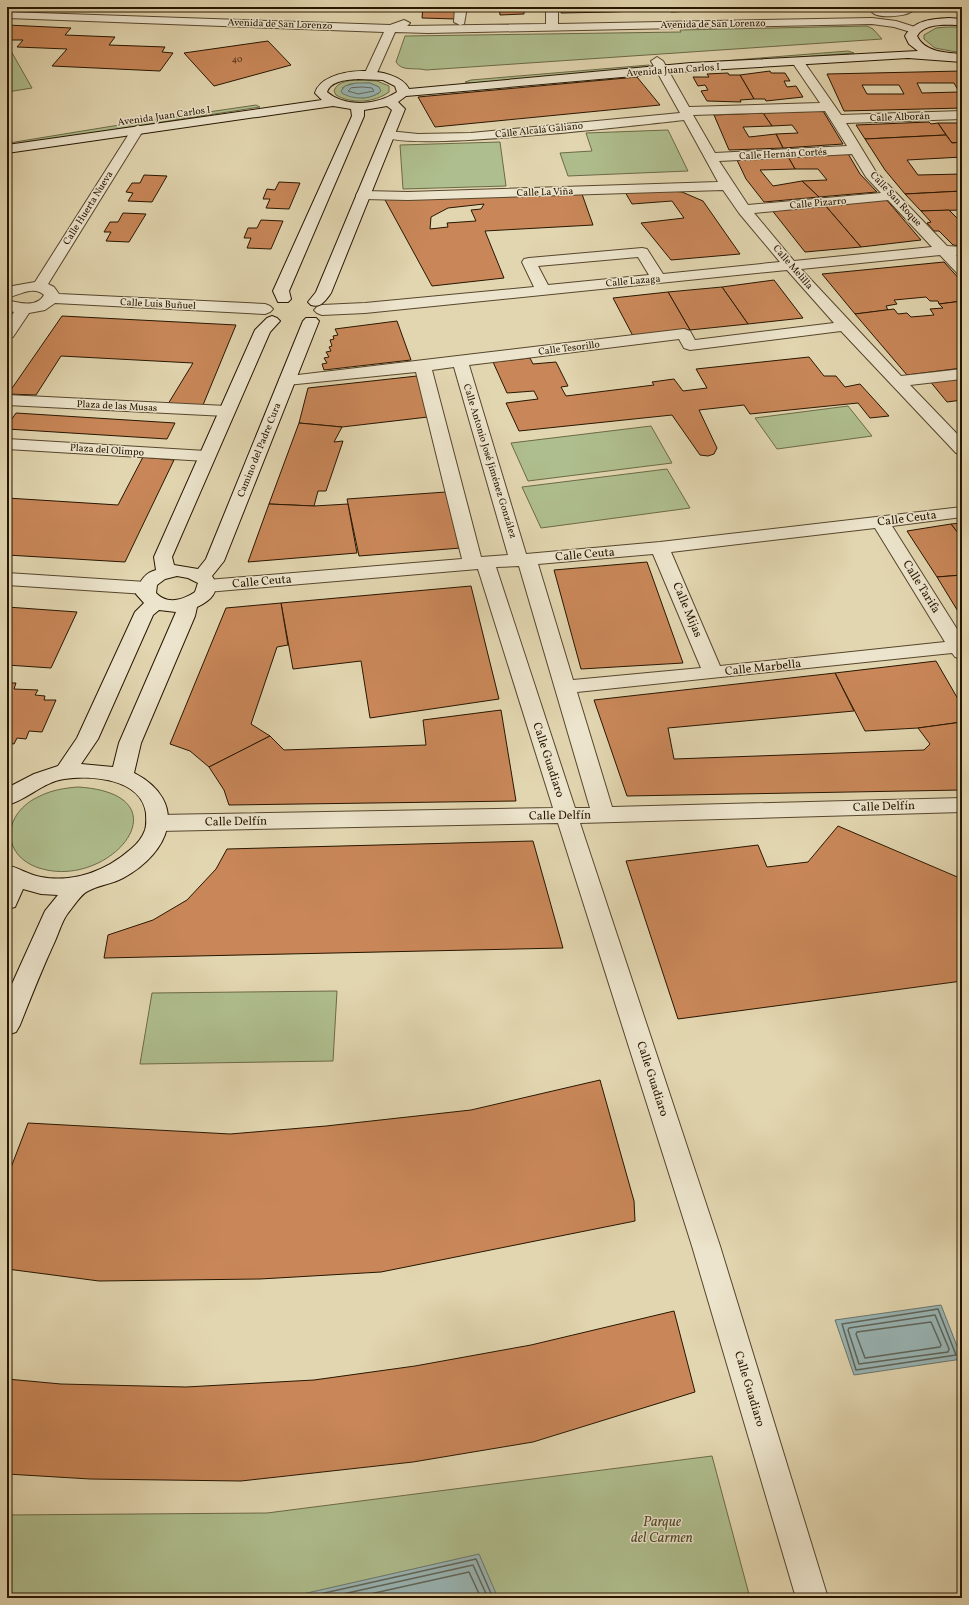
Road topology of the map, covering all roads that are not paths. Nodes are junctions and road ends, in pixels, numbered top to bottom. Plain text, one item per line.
1 (66, 7) edge
2 (461, 7) edge
3 (552, 7) edge
4 (906, 9) edge
5 (252, 12) dead end
6 (321, 13) dead end
7 (7, 14) edge
8 (54, 16) junction
9 (824, 18) junction
10 (958, 20) edge
11 (242, 22) junction
12 (460, 22) junction
13 (552, 24) junction
14 (312, 25) junction
15 (391, 29) junction
16 (913, 35) junction
17 (944, 56) junction
18 (962, 58) edge
19 (798, 62) junction
20 (660, 66) junction
21 (370, 75) junction
22 (401, 88) junction
23 (321, 93) junction
24 (332, 102) junction
25 (389, 102) junction
26 (357, 106) junction
27 (828, 107) junction
28 (688, 114) junction
29 (962, 115) edge
30 (837, 119) junction
31 (138, 129) junction
32 (389, 135) junction
33 (7, 139) edge
34 (7, 149) edge
35 (856, 150) junction
36 (711, 157) junction
37 (727, 186) junction
38 (363, 196) junction
39 (891, 196) junction
40 (744, 210) junction
41 (944, 250) junction
42 (962, 250) edge
43 (790, 265) junction
44 (962, 270) edge
45 (659, 279) junction
46 (39, 287) junction
47 (543, 289) junction
48 (7, 293) edge
49 (51, 298) junction
50 (293, 299) junction
51 (7, 304) edge
52 (24, 308) junction
53 (296, 316) junction
54 (845, 326) junction
55 (7, 334) edge
56 (460, 361) junction
57 (423, 366) junction
58 (962, 374) edge
59 (287, 380) junction
60 (898, 381) junction
61 (7, 400) edge
62 (226, 411) junction
63 (7, 444) edge
64 (962, 448) edge
65 (206, 456) junction
66 (962, 512) edge
67 (881, 522) junction
68 (660, 548) junction
69 (523, 560) junction
70 (479, 564) junction
71 (166, 572) junction
72 (7, 579) edge
73 (205, 581) junction
74 (151, 595) junction
75 (188, 603) junction
76 (961, 648) edge
77 (714, 673) junction
78 (564, 686) junction
79 (65, 772) junction
80 (122, 776) junction
81 (7, 798) edge
82 (962, 805) edge
83 (603, 815) junction
84 (566, 816) junction
85 (158, 823) junction
86 (12, 876) edge
87 (79, 885) junction
88 (7, 900) edge
89 (7, 1025) edge
90 (812, 1598) edge

1 - 8 street
2 - 12 street
3 - 13 street
4 - 9 street, Avenida de San Lorenzo
5 - 11 street
6 - 14 street
7 - 8 street, Avenida de San Lorenzo
8 - 11 street, Avenida de San Lorenzo
9 - 13 street, Avenida de San Lorenzo
9 - 16 street, Avenida de San Lorenzo
10 - 16 street, Avenida Juan Carlos I
11 - 14 street, Avenida de San Lorenzo
12 - 13 street, Avenida de San Lorenzo
12 - 15 street, Avenida de San Lorenzo
13 - 15 street, Avenida de San Lorenzo
14 - 15 street, Avenida de San Lorenzo
15 - 21 street
16 - 17 street, Avenida de San Lorenzo
16 - 20 street, Avenida Juan Carlos I
17 - 18 street
17 - 19 street, Avenida Juan Carlos I
19 - 20 street, Avenida Juan Carlos I
19 - 27 street, Calle San Roque
20 - 22 street, Avenida Juan Carlos I
20 - 28 street, Calle Melilla
21 - 22 street
21 - 23 street
22 - 25 street
23 - 24 street
23 - 33 street, Avenida Juan Carlos I
24 - 26 street
24 - 31 street, Avenida Juan Carlos I
25 - 26 street
25 - 32 street, Camino del Padre Cura
26 - 50 street
27 - 28 street, Calle Alcalá Galiano
27 - 30 street, Calle San Roque
28 - 32 street, Calle Alcalá Galiano
28 - 36 street, Calle Melilla
29 - 30 street, Calle Alborán
30 - 35 street, Calle San Roque
31 - 34 street, Avenida Juan Carlos I
31 - 46 street, Calle Huerta Nueva
32 - 38 street, Camino del Padre Cura
35 - 36 street, Calle Hernán Cortés
35 - 39 street, Calle San Roque
36 - 37 street, Calle Melilla
37 - 38 street, Calle La Viña
37 - 40 street, Calle Melilla
38 - 53 street, Camino del Padre Cura
39 - 40 street, Calle Pizarro
39 - 41 street, Calle San Roque
40 - 43 street, Calle Melilla
41 - 42 street, Calle Lazaga
41 - 43 street, Calle Lazaga
41 - 44 street, Calle San Roque
43 - 45 street, Calle Lazaga
43 - 54 street, Calle Melilla
45 - 47 street, Calle Lazaga
45 - 47 street
46 - 48 street
46 - 49 street
47 - 53 street, Calle Lazaga
49 - 52 street
49 - 53 street, Calle Luis Buñuel
50 - 53 street
50 - 53 street
51 - 52 street
52 - 55 street
53 - 59 street, Camino del Padre Cura
53 - 62 street, Camino del Padre Cura
54 - 56 street, Calle Tesorillo
54 - 60 street, Calle Melilla
56 - 57 street, Calle Tesorillo
56 - 69 street, Calle Antonio José Jiménez González
57 - 59 street, Calle Tesorillo
57 - 70 street
58 - 60 street
59 - 73 street, Camino del Padre Cura
60 - 64 street, Calle Melilla
61 - 62 street, Plaza de las Musas
62 - 65 street, Camino del Padre Cura
63 - 65 street, Plaza del Olimpo
65 - 71 street, Camino del Padre Cura
66 - 67 street, Calle Ceuta
67 - 68 street, Calle Ceuta
67 - 76 street, Calle Tarifa
68 - 69 street, Calle Ceuta
68 - 77 street, Calle Mijas
69 - 70 street, Calle Ceuta
69 - 78 street
70 - 73 street, Calle Ceuta
70 - 84 street, Calle Guadiaro
71 - 73 street
71 - 74 street
72 - 74 street
73 - 75 street
74 - 75 street
74 - 79 street
75 - 80 street
76 - 77 street, Calle Marbella
77 - 78 street, Calle Marbella
78 - 83 street
79 - 80 street
79 - 81 street
80 - 85 street
82 - 83 street, Calle Delfín
83 - 84 street, Calle Delfín
84 - 85 street, Calle Delfín
84 - 90 street, Calle Guadiaro
85 - 87 street
86 - 87 street
86 - 88 street
87 - 89 street

